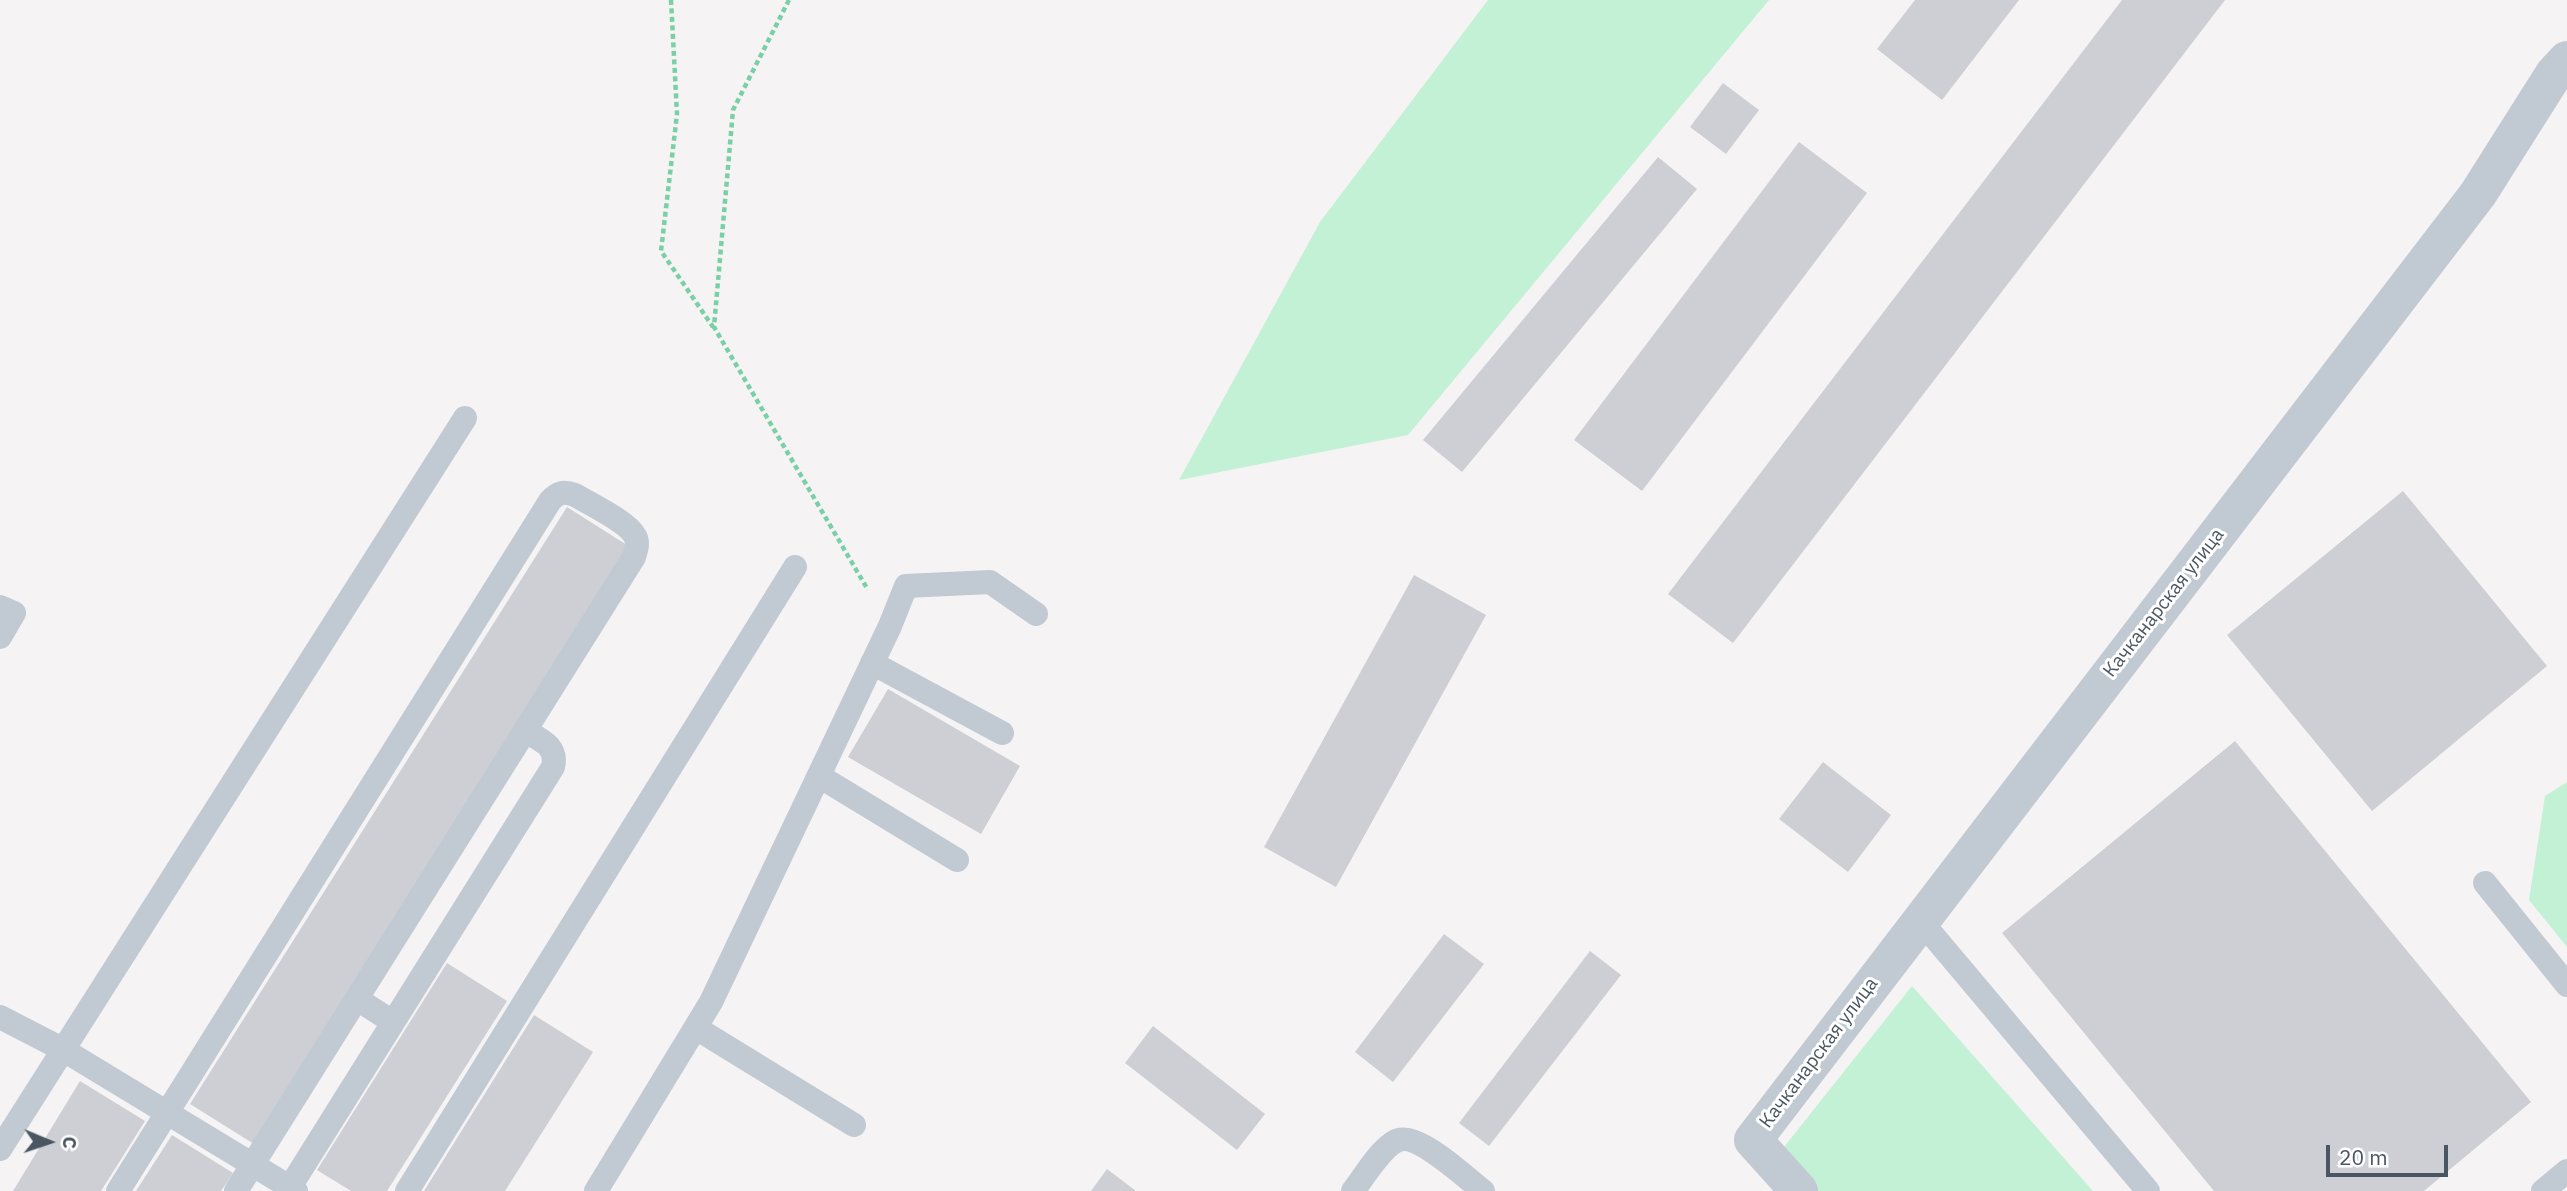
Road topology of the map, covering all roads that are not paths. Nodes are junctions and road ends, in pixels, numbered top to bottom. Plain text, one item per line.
1 (2567, 60) edge
2 (465, 418) dead end
3 (795, 567) dead end
4 (0, 607) edge
5 (1036, 614) dead end
6 (0, 637) edge
7 (872, 663) junction
8 (525, 731) junction
9 (1002, 733) dead end
10 (819, 776) junction
11 (957, 860) dead end
12 (2485, 883) dead end
13 (1920, 920) junction
14 (2567, 985) edge
15 (357, 999) junction
16 (0, 1017) edge
17 (393, 1022) junction
18 (695, 1028) junction
19 (62, 1049) junction
20 (167, 1113) junction
21 (854, 1125) dead end
22 (0, 1149) edge
23 (253, 1165) junction
24 (2567, 1171) edge
25 (293, 1189) edge
26 (118, 1191) edge
27 (236, 1191) edge
28 (407, 1191) edge
29 (596, 1191) edge
30 (1353, 1191) edge
31 (1483, 1191) edge
32 (1799, 1191) edge
33 (2148, 1191) edge
34 (2543, 1191) edge

1 - 13 street, Качканарская улица
2 - 19 lane
3 - 28 lane
4 - 6 lane
5 - 7 lane
7 - 9 lane
7 - 10 lane
8 - 15 lane
8 - 17 lane
8 - 20 lane
10 - 11 lane
10 - 18 lane
12 - 14 lane
13 - 32 street, Качканарская улица
13 - 33 lane
15 - 17 lane
15 - 23 lane
16 - 19 lane
17 - 25 lane
18 - 21 lane
18 - 29 lane
19 - 20 lane
19 - 22 lane
20 - 23 lane
20 - 26 lane
23 - 25 lane
23 - 27 lane
24 - 34 lane
30 - 31 lane

